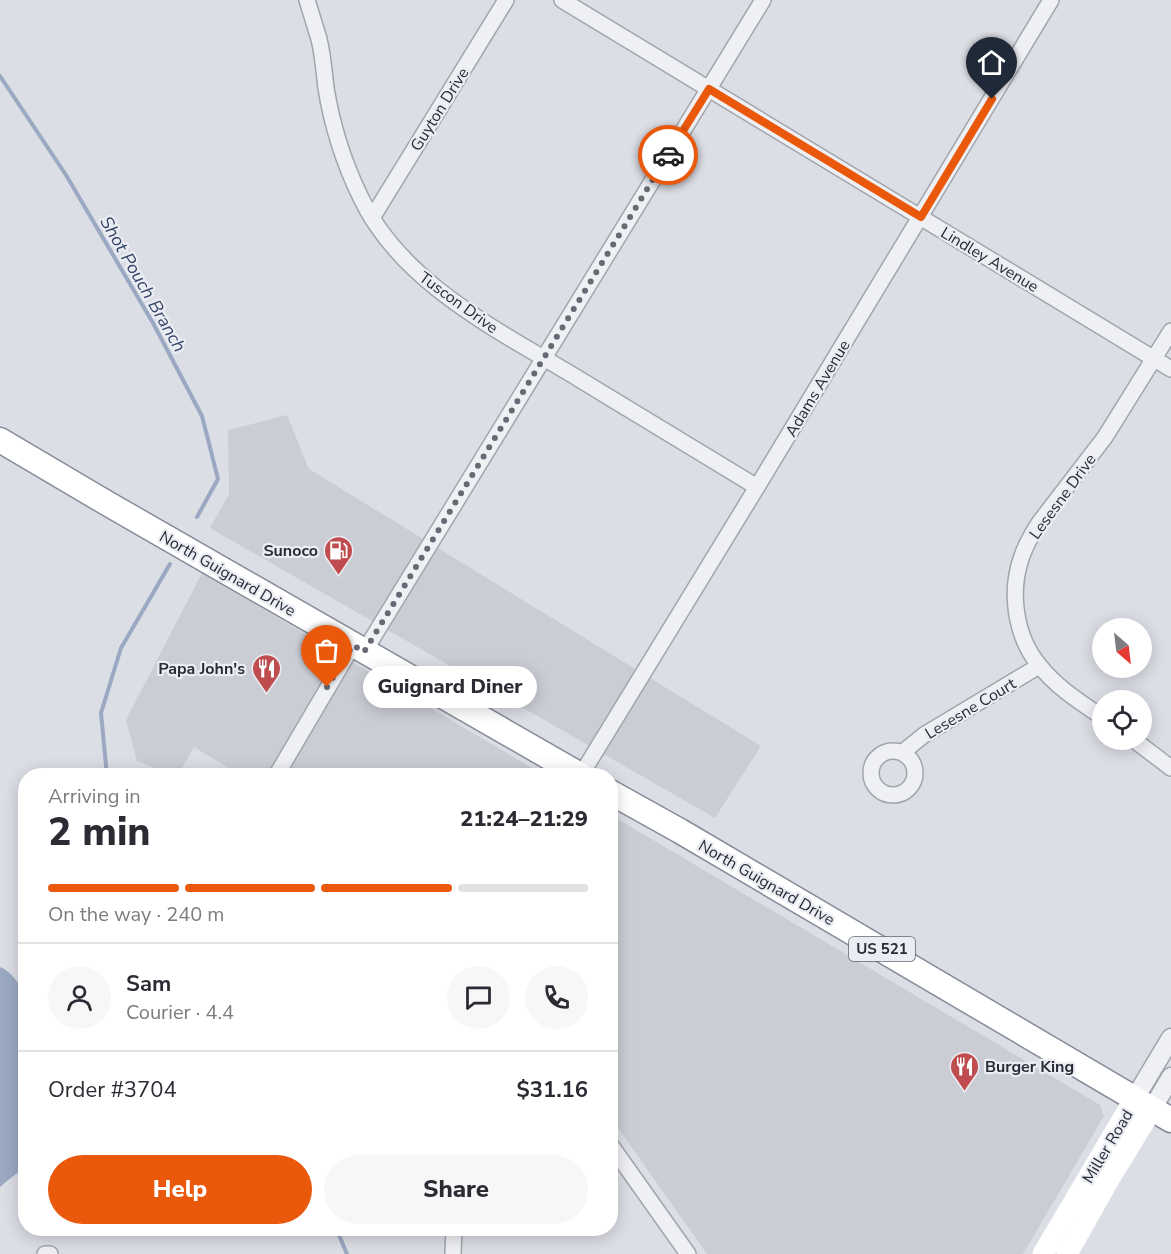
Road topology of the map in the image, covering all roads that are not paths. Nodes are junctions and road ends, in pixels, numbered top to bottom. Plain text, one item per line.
1 (306, 0) edge
2 (506, 0) edge
3 (562, 0) edge
4 (763, 0) edge
5 (1051, 0) edge
6 (709, 89) junction
7 (921, 217) junction
8 (372, 218) junction
9 (1171, 331) edge
10 (544, 358) junction
11 (1154, 359) junction
12 (1171, 369) edge
13 (0, 440) edge
14 (757, 487) junction
15 (358, 648) junction
16 (1039, 666) junction
17 (1092, 710) edge
18 (1147, 750) edge
19 (903, 752) dead end
20 (281, 768) edge
21 (570, 768) edge
22 (586, 768) edge
23 (1171, 768) edge
24 (618, 796) edge
25 (1171, 1038) edge
26 (1171, 1077) edge
27 (1153, 1109) edge
28 (618, 1155) edge
29 (454, 1236) edge
30 (45, 1254) edge
31 (51, 1254) edge
32 (453, 1254) edge
33 (688, 1254) edge
34 (1043, 1254) edge
35 (1067, 1254) edge

1 - 8 street, Tuscon Drive
2 - 8 street, Guyton Drive
3 - 6 street, Lindley Avenue
4 - 6 street
5 - 7 street, Adams Avenue
6 - 7 street, Lindley Avenue
6 - 10 street
7 - 11 street, Lindley Avenue
7 - 14 street, Adams Avenue
8 - 10 street, Tuscon Drive
9 - 11 street, Lesesne Drive
10 - 14 street, Tuscon Drive
10 - 15 street
11 - 12 street, Lindley Avenue
11 - 16 street, Lesesne Drive
13 - 15 highway, North Guignard Drive
14 - 22 street, Adams Avenue
15 - 20 street
15 - 21 highway, North Guignard Drive
16 - 17 street, Lesesne Drive
16 - 19 street, Lesesne Court
18 - 23 street
24 - 27 highway, North Guignard Drive / US 521
25 - 27 street, Miller Road
26 - 27 street, Miller Road
27 - 34 main road, Miller Road
27 - 35 main road, Miller Road
28 - 33 street
29 - 32 street
30 - 31 street

